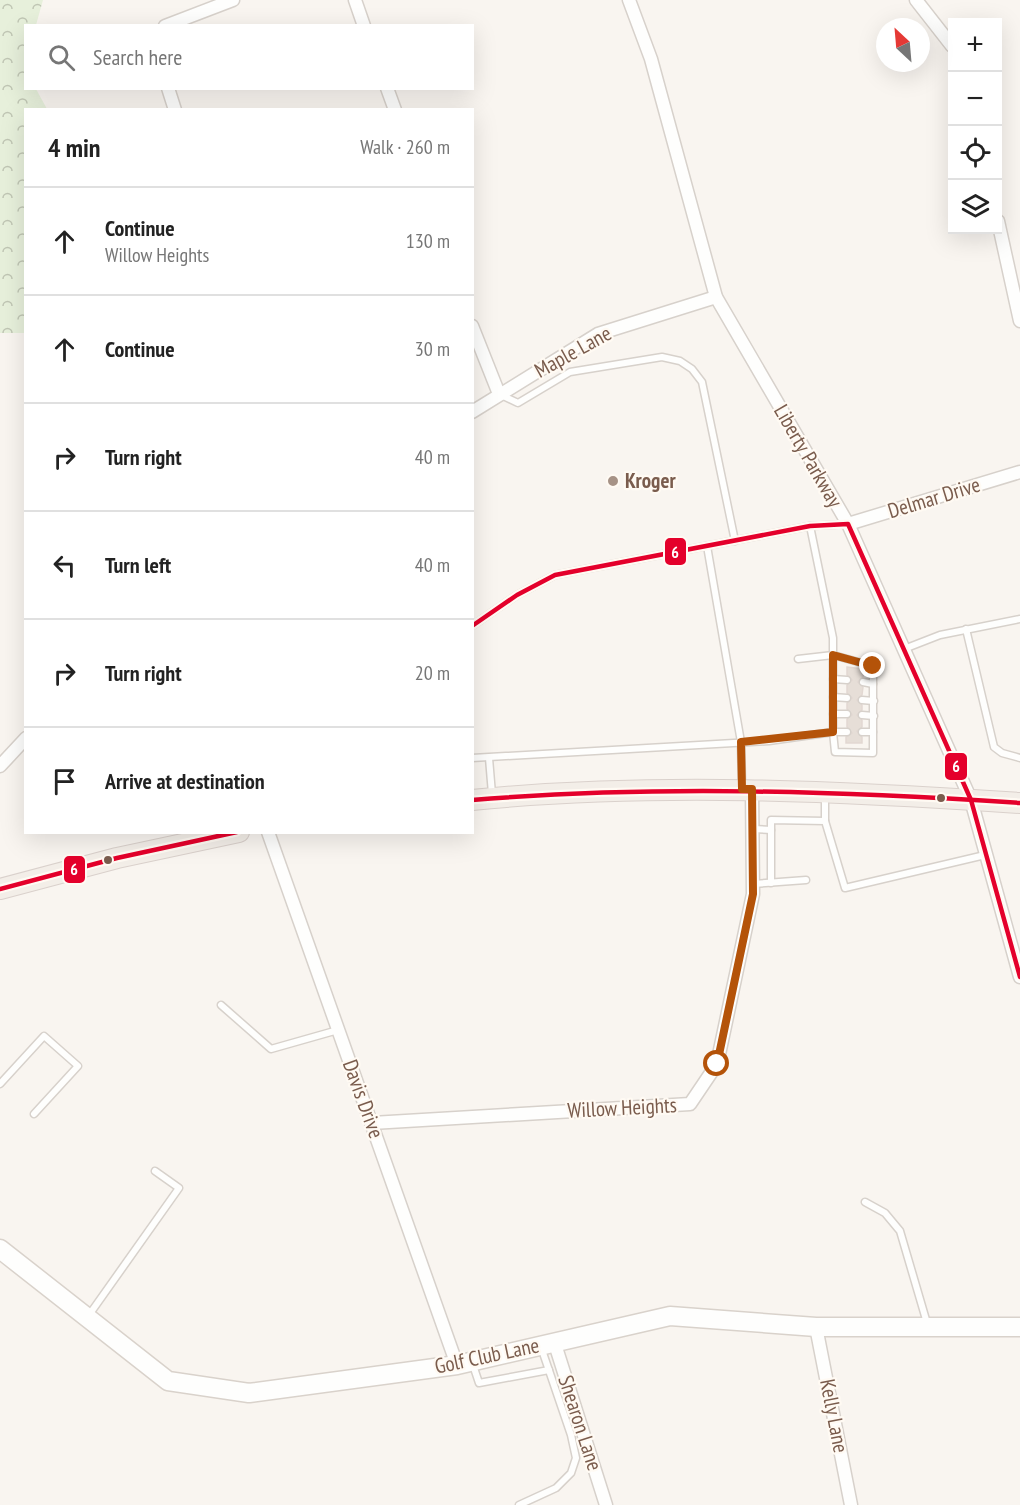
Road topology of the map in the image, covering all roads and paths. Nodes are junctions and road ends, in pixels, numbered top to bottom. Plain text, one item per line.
1 (232, 0) edge
2 (355, 0) edge
3 (628, 0) edge
4 (916, 0) edge
5 (170, 24) edge
6 (363, 24) edge
7 (948, 41) edge
8 (169, 90) edge
9 (388, 90) edge
10 (174, 108) edge
11 (394, 108) edge
12 (1001, 234) edge
13 (716, 297) junction
14 (1020, 321) edge
15 (474, 331) edge
16 (499, 394) junction
17 (474, 411) edge
18 (1020, 472) edge
19 (848, 524) junction
20 (810, 526) junction
21 (735, 542) junction
22 (707, 546) junction
23 (1020, 619) edge
24 (474, 625) edge
25 (966, 629) junction
26 (904, 649) junction
27 (833, 655) junction
28 (798, 659) dead end
29 (833, 679) junction
30 (847, 680) dead end
31 (862, 682) dead end
32 (873, 684) junction
33 (833, 697) junction
34 (847, 698) dead end
35 (862, 700) dead end
36 (874, 701) junction
37 (833, 714) junction
38 (847, 714) dead end
39 (862, 715) dead end
40 (874, 716) junction
41 (833, 732) junction
42 (847, 732) dead end
43 (862, 732) dead end
44 (873, 732) junction
45 (24, 739) edge
46 (741, 742) junction
47 (5, 750) edge
48 (489, 758) junction
49 (1020, 758) edge
50 (474, 759) edge
51 (0, 766) edge
52 (747, 789) junction
53 (825, 792) junction
54 (493, 798) junction
55 (474, 800) edge
56 (971, 800) junction
57 (1020, 803) edge
58 (825, 821) junction
59 (753, 829) junction
60 (771, 830) junction
61 (230, 834) edge
62 (269, 834) edge
63 (985, 855) junction
64 (806, 880) dead end
65 (771, 883) junction
66 (753, 884) junction
67 (0, 889) edge
68 (1020, 977) edge
69 (221, 1005) dead end
70 (338, 1030) junction
71 (0, 1084) edge
72 (34, 1114) dead end
73 (372, 1122) junction
74 (155, 1171) dead end
75 (865, 1202) dead end
76 (0, 1249) edge
77 (87, 1318) junction
78 (816, 1327) junction
79 (928, 1327) junction
80 (1020, 1327) edge
81 (547, 1343) junction
82 (465, 1363) junction
83 (549, 1370) junction
84 (519, 1505) edge
85 (606, 1505) edge
86 (851, 1505) edge

1 - 5 street
2 - 6 street
3 - 13 street, Liberty Parkway
4 - 7 street
8 - 10 street
9 - 11 street
12 - 14 street
13 - 16 street, Maple Lane
13 - 19 street, Liberty Parkway
15 - 16 street
16 - 17 street, Maple Lane
16 - 21 lane
18 - 19 street, Delmar Drive
19 - 20 lane
19 - 26 street, Liberty Parkway
20 - 21 lane
20 - 27 lane
21 - 22 lane
22 - 24 lane
22 - 46 lane
23 - 25 lane
25 - 26 lane
25 - 49 lane
26 - 56 street, Liberty Parkway
27 - 28 lane
27 - 29 lane
27 - 32 lane
29 - 30 lane
29 - 33 lane
31 - 32 lane
32 - 36 lane
33 - 34 lane
33 - 37 lane
35 - 36 lane
36 - 40 lane
37 - 38 lane
37 - 41 lane
39 - 40 lane
40 - 44 lane
41 - 42 lane
41 - 44 lane
41 - 46 lane
43 - 44 lane
45 - 47 street
46 - 48 lane
46 - 52 lane
47 - 51 street
48 - 50 lane
48 - 54 lane
52 - 53 main road
52 - 54 main road
52 - 59 street, Willow Heights
53 - 56 main road
53 - 58 lane
54 - 55 main road
56 - 57 main road
56 - 63 street, Liberty Parkway
58 - 60 lane
58 - 63 lane
59 - 60 lane
59 - 66 street, Willow Heights
60 - 65 lane
61 - 67 main road
62 - 70 street, Davis Drive
63 - 68 street, Liberty Parkway
64 - 65 lane
65 - 66 lane
66 - 73 street, Willow Heights
69 - 70 lane
70 - 73 street, Davis Drive
71 - 72 lane
73 - 82 street, Davis Drive
74 - 77 lane
75 - 79 lane
76 - 77 street, Golf Club Lane
77 - 82 street, Golf Club Lane
78 - 79 street, Golf Club Lane
78 - 81 street, Golf Club Lane
78 - 86 street, Kelly Lane
79 - 80 street, Golf Club Lane
81 - 82 street, Golf Club Lane
81 - 83 lane
81 - 85 street, Shearon Lane
82 - 83 lane
83 - 84 lane

